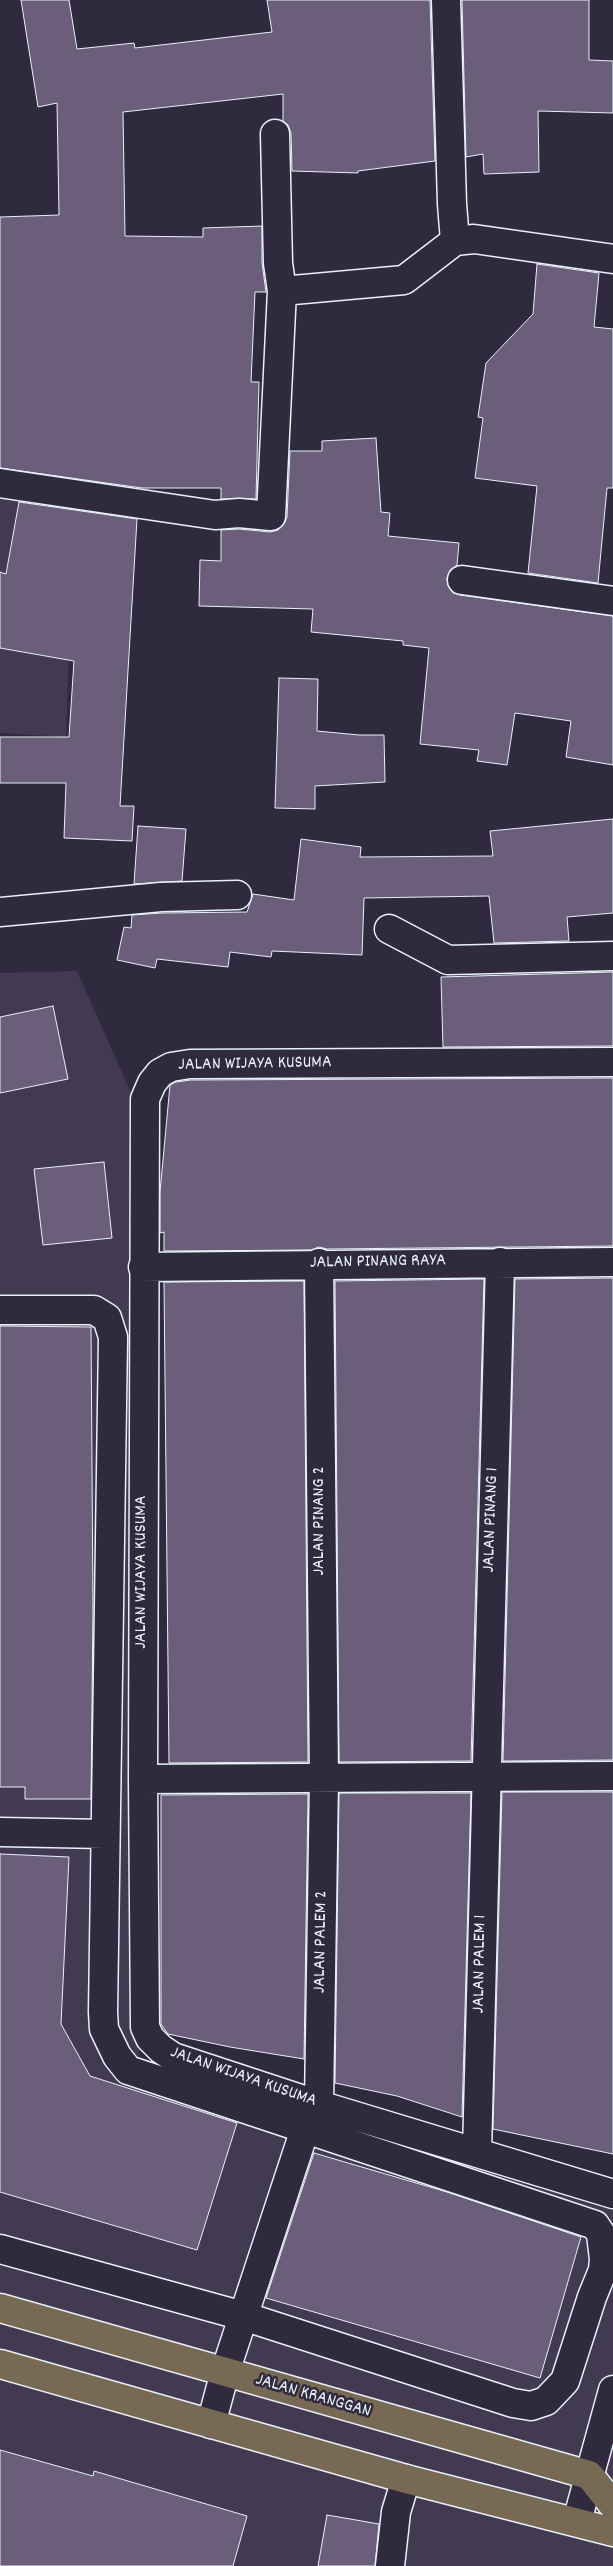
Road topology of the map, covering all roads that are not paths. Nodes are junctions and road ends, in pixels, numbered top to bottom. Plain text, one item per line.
1 (446, 0) edge
2 (275, 134) dead end
3 (455, 241) junction
4 (613, 259) edge
5 (282, 291) junction
6 (0, 483) edge
7 (462, 580) dead end
8 (613, 601) edge
9 (237, 895) dead end
10 (0, 912) edge
11 (389, 929) dead end
12 (613, 956) edge
13 (613, 1062) edge
14 (500, 1262) junction
15 (613, 1262) edge
16 (319, 1263) junction
17 (144, 1267) junction
18 (0, 1310) edge
19 (613, 1776) edge
20 (485, 1777) junction
21 (324, 1778) junction
22 (143, 1779) junction
23 (0, 1832) edge
24 (104, 1834) junction
25 (319, 2105) junction
26 (305, 2129) junction
27 (477, 2152) junction
28 (613, 2194) edge
29 (0, 2248) edge
30 (0, 2308) edge
31 (243, 2316) junction
32 (0, 2364) edge
33 (225, 2372) junction
34 (613, 2390) edge
35 (211, 2424) junction
36 (589, 2475) junction
37 (406, 2480) junction
38 (613, 2505) edge
39 (577, 2521) junction
40 (613, 2532) edge
41 (390, 2566) edge

1 - 3 street
2 - 5 street
3 - 4 street
3 - 5 street
5 - 6 street
7 - 8 street
9 - 10 street
11 - 12 street
13 - 17 street, JALAN WIJAYA KUSUMA
14 - 15 street, JALAN PINANG RAYA
14 - 16 street, JALAN PINANG RAYA
14 - 20 street, JALAN PINANG 1
16 - 17 street, JALAN PINANG RAYA
16 - 21 street, JALAN PINANG 2
17 - 22 street, JALAN WIJAYA KUSUMA
18 - 24 street
19 - 20 street
20 - 21 street
20 - 27 street, JALAN PALEM 1
21 - 22 street
21 - 25 street, JALAN PALEM 2
22 - 25 street, JALAN WIJAYA KUSUMA
23 - 24 street
24 - 26 street
25 - 27 street, JALAN WIJAYA KUSUMA
26 - 31 street
26 - 31 street
27 - 28 street, JALAN WIJAYA KUSUMA
29 - 31 street
30 - 33 main road, JALAN KRANGGAN
31 - 33 street
32 - 35 main road
33 - 35 street
33 - 36 main road, JALAN KRANGGAN
34 - 36 street
35 - 37 main road
36 - 38 main road
36 - 39 street
37 - 39 main road
37 - 41 street
39 - 40 main road

